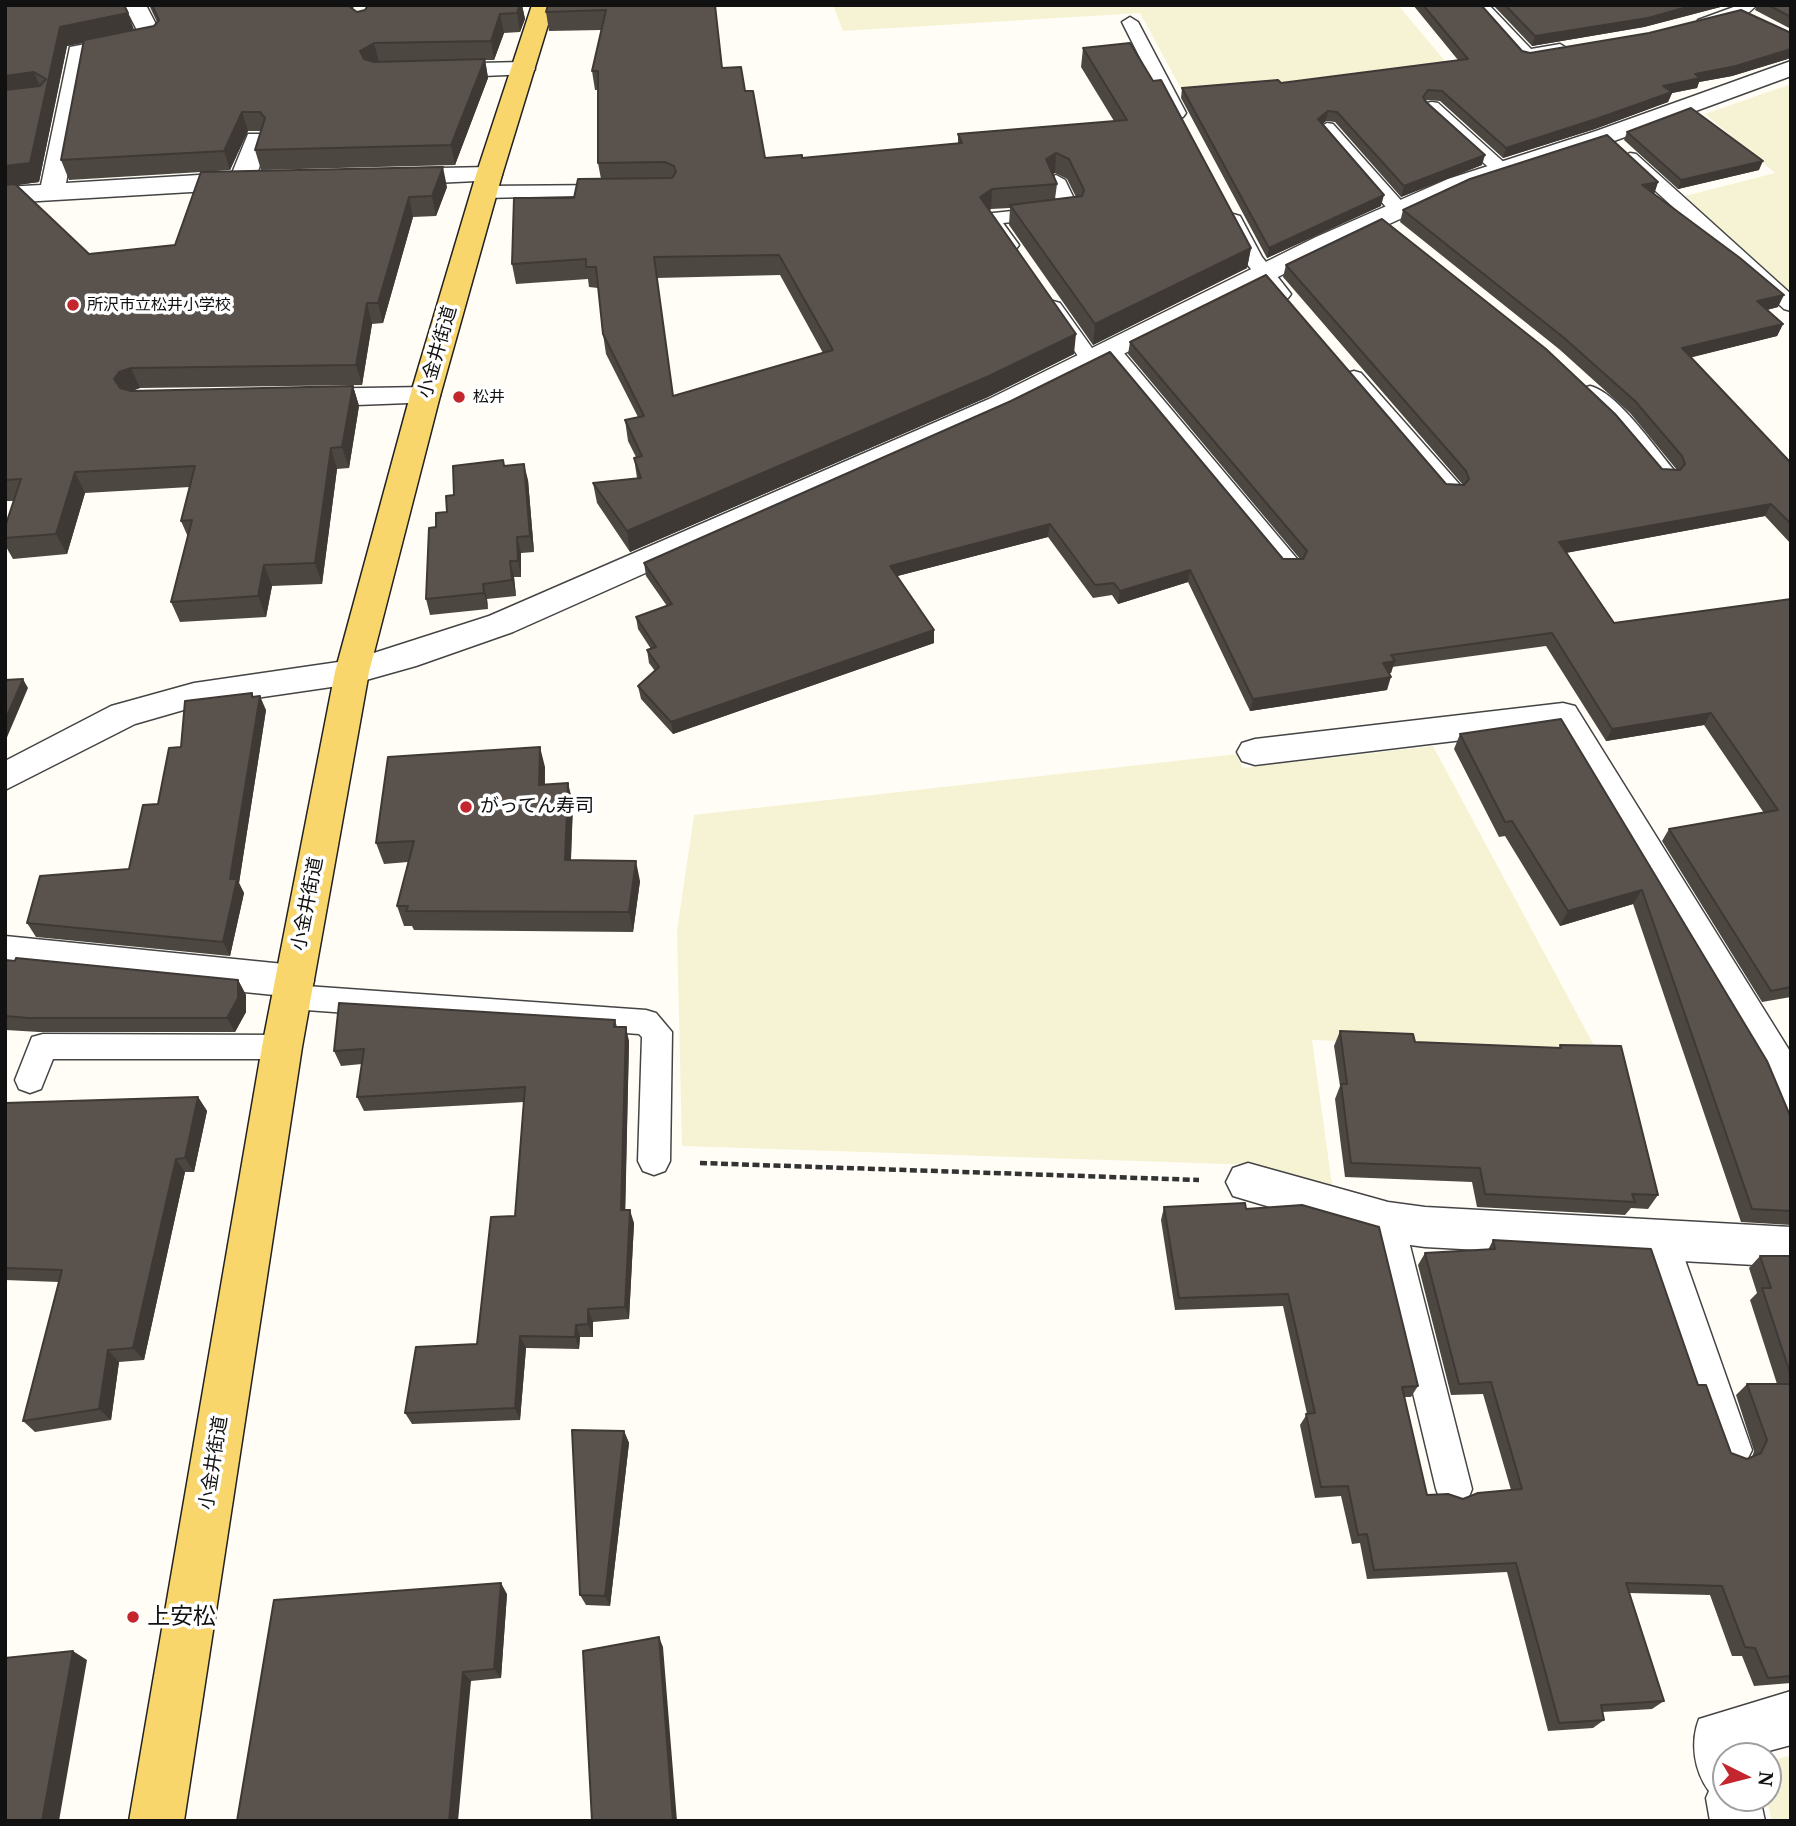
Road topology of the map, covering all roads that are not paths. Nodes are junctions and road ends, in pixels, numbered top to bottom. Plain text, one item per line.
1 (135, 5) edge
2 (1480, 5) edge
3 (533, 8) edge
4 (1744, 8) edge
5 (1129, 22) dead end
6 (1760, 23) edge
7 (1686, 25) edge
8 (1580, 46) edge
9 (1791, 68) edge
10 (523, 69) junction
11 (405, 71) edge
12 (1433, 107) edge
13 (1327, 128) edge
14 (1185, 129) edge
15 (1605, 136) junction
16 (257, 139) edge
17 (1502, 170) junction
18 (366, 178) edge
19 (270, 180) edge
20 (1056, 180) edge
21 (242, 181) junction
22 (486, 184) junction
23 (628, 191) edge
24 (51, 192) junction
25 (5, 195) edge
26 (1222, 200) edge
27 (1393, 222) junction
28 (1021, 261) edge
29 (1264, 274) junction
30 (1044, 294) edge
31 (1290, 305) edge
32 (1791, 305) edge
33 (1100, 355) junction
34 (1344, 367) edge
35 (1570, 374) edge
36 (425, 396) junction
37 (276, 398) edge
38 (1666, 475) edge
39 (1452, 490) edge
40 (1290, 565) edge
41 (352, 672) junction
42 (1255, 752) dead end
43 (5, 777) edge
44 (5, 952) edge
45 (293, 989) junction
46 (282, 1047) junction
47 (30, 1080) dead end
48 (1791, 1098) edge
49 (654, 1161) road end
50 (1248, 1182) road end
51 (1388, 1222) junction
52 (1662, 1240) junction
53 (1791, 1247) edge
54 (1734, 1450) dead end
55 (1454, 1489) dead end
56 (1791, 1718) edge
57 (1719, 1742) edge
58 (156, 1821) edge

1 - 24 street
2 - 8 lane
3 - 10 main road, 小金井街道
4 - 6 lane
4 - 7 lane
5 - 14 lane
9 - 15 street
10 - 11 street
10 - 22 main road, 小金井街道
12 - 17 lane
13 - 27 lane
15 - 17 street
15 - 32 lane
16 - 21 street
17 - 27 street
18 - 22 street
19 - 21 street
20 - 28 lane
21 - 24 street
22 - 23 lane
22 - 36 main road, 小金井街道
24 - 25 street
26 - 29 lane
27 - 29 street
29 - 31 lane
29 - 33 street
30 - 33 lane
33 - 40 lane
33 - 41 street
34 - 39 lane
35 - 38 lane
36 - 37 street
36 - 41 main road, 小金井街道
41 - 43 street
41 - 45 main road, 小金井街道
42 - 48 street
44 - 45 street
45 - 46 main road, 小金井街道
45 - 49 lane
46 - 47 lane
46 - 58 main road, 小金井街道
50 - 51 street
51 - 52 street
51 - 55 lane
52 - 53 street
52 - 54 lane
56 - 57 street

